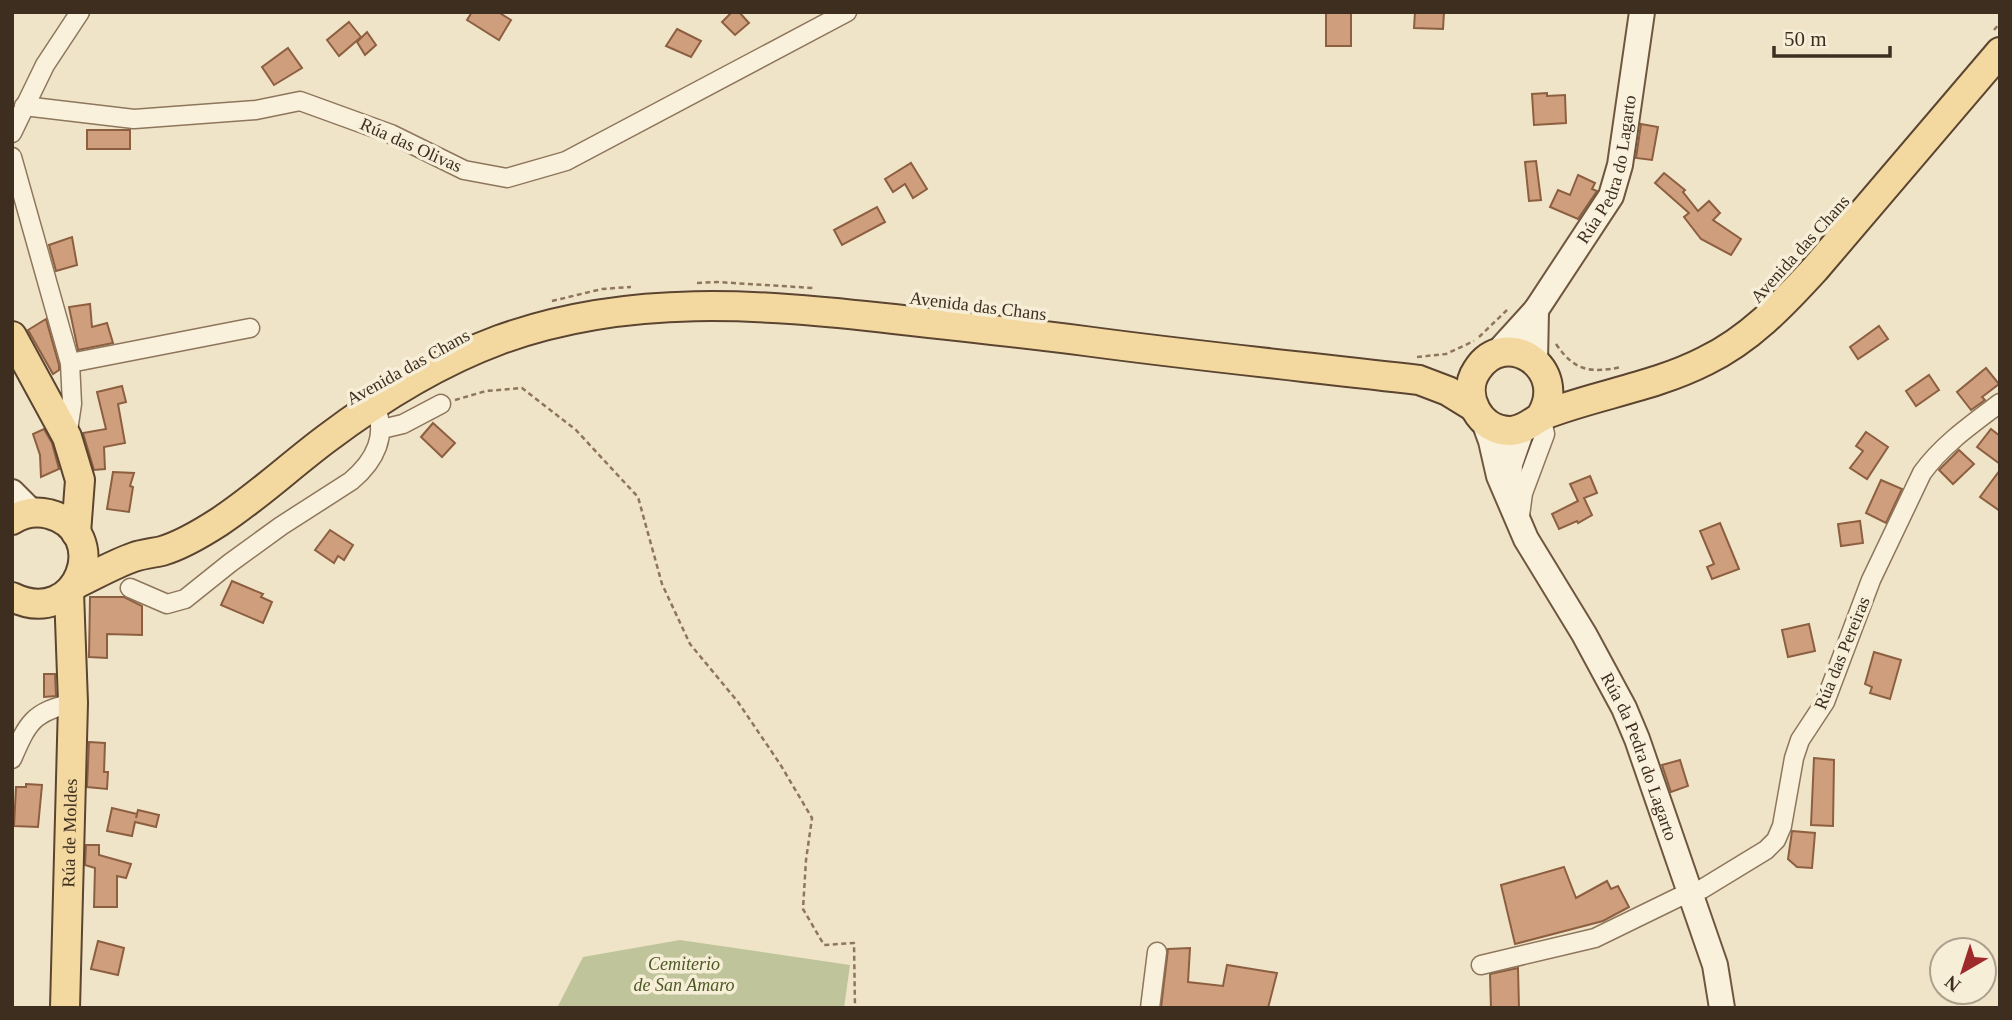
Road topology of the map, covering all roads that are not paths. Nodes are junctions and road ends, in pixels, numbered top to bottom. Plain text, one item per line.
1 (80, 12) edge
2 (847, 12) edge
3 (1642, 12) edge
4 (1995, 43) edge
5 (24, 106) junction
6 (12, 134) edge
7 (12, 157) edge
8 (1536, 310) junction
9 (250, 328) dead end
10 (12, 336) edge
11 (1545, 358) junction
12 (1489, 360) junction
13 (70, 363) junction
14 (1414, 368) junction
15 (1612, 392) junction
16 (2000, 403) edge
17 (441, 404) road end
18 (1478, 413) junction
19 (378, 417) junction
20 (1532, 422) junction
21 (67, 437) junction
22 (80, 480) junction
23 (12, 492) edge
24 (1509, 496) junction
25 (29, 515) edge
26 (1519, 523) junction
27 (78, 537) junction
28 (138, 556) junction
29 (72, 588) junction
30 (130, 588) dead end
31 (12, 597) edge
32 (71, 659) junction
33 (73, 704) junction
34 (12, 759) edge
35 (1690, 893) junction
36 (1157, 952) dead end
37 (1480, 965) dead end
38 (65, 1008) edge
39 (1150, 1008) edge
40 (1722, 1008) edge

1 - 5 street
2 - 5 street, Rúa das Olivas
3 - 8 street, Rúa Pedra do Lagarto
4 - 15 main road, Avenida das Chans
5 - 6 street
7 - 13 street
8 - 11 street
8 - 12 street, Rúa Pedra do Lagarto
9 - 13 street
10 - 21 main road
11 - 12 main road, Avenida das Chans
11 - 15 main road, Avenida das Chans
11 - 20 main road
12 - 14 main road, Avenida das Chans
12 - 18 main road
13 - 21 street
14 - 18 main road, Avenida das Chans
14 - 19 main road, Avenida das Chans
15 - 20 main road, Avenida das Chans
16 - 35 street, Rúa das Pereiras
17 - 19 street
18 - 20 main road, Avenida das Chans
18 - 24 street, Rúa da Pedra do Lagarto
19 - 28 main road, Avenida das Chans
19 - 30 street
20 - 24 street, Rúa da Pedra do Lagarto
20 - 26 street
21 - 22 main road
22 - 25 main road
22 - 27 main road, Rúa de Moldes
23 - 25 street
24 - 26 street, Rúa da Pedra do Lagarto
25 - 27 main road
26 - 35 street, Rúa da Pedra do Lagarto
27 - 28 main road
27 - 29 main road, Rúa de Moldes
28 - 29 main road, Avenida das Chans
29 - 31 main road
29 - 32 main road, Rúa de Moldes
31 - 32 main road
32 - 33 main road, Rúa de Moldes
33 - 34 street
33 - 38 main road, Rúa de Moldes
35 - 37 street, Rúa das Pereiras
35 - 40 street, Rúa da Pedra do Lagarto
36 - 39 street

